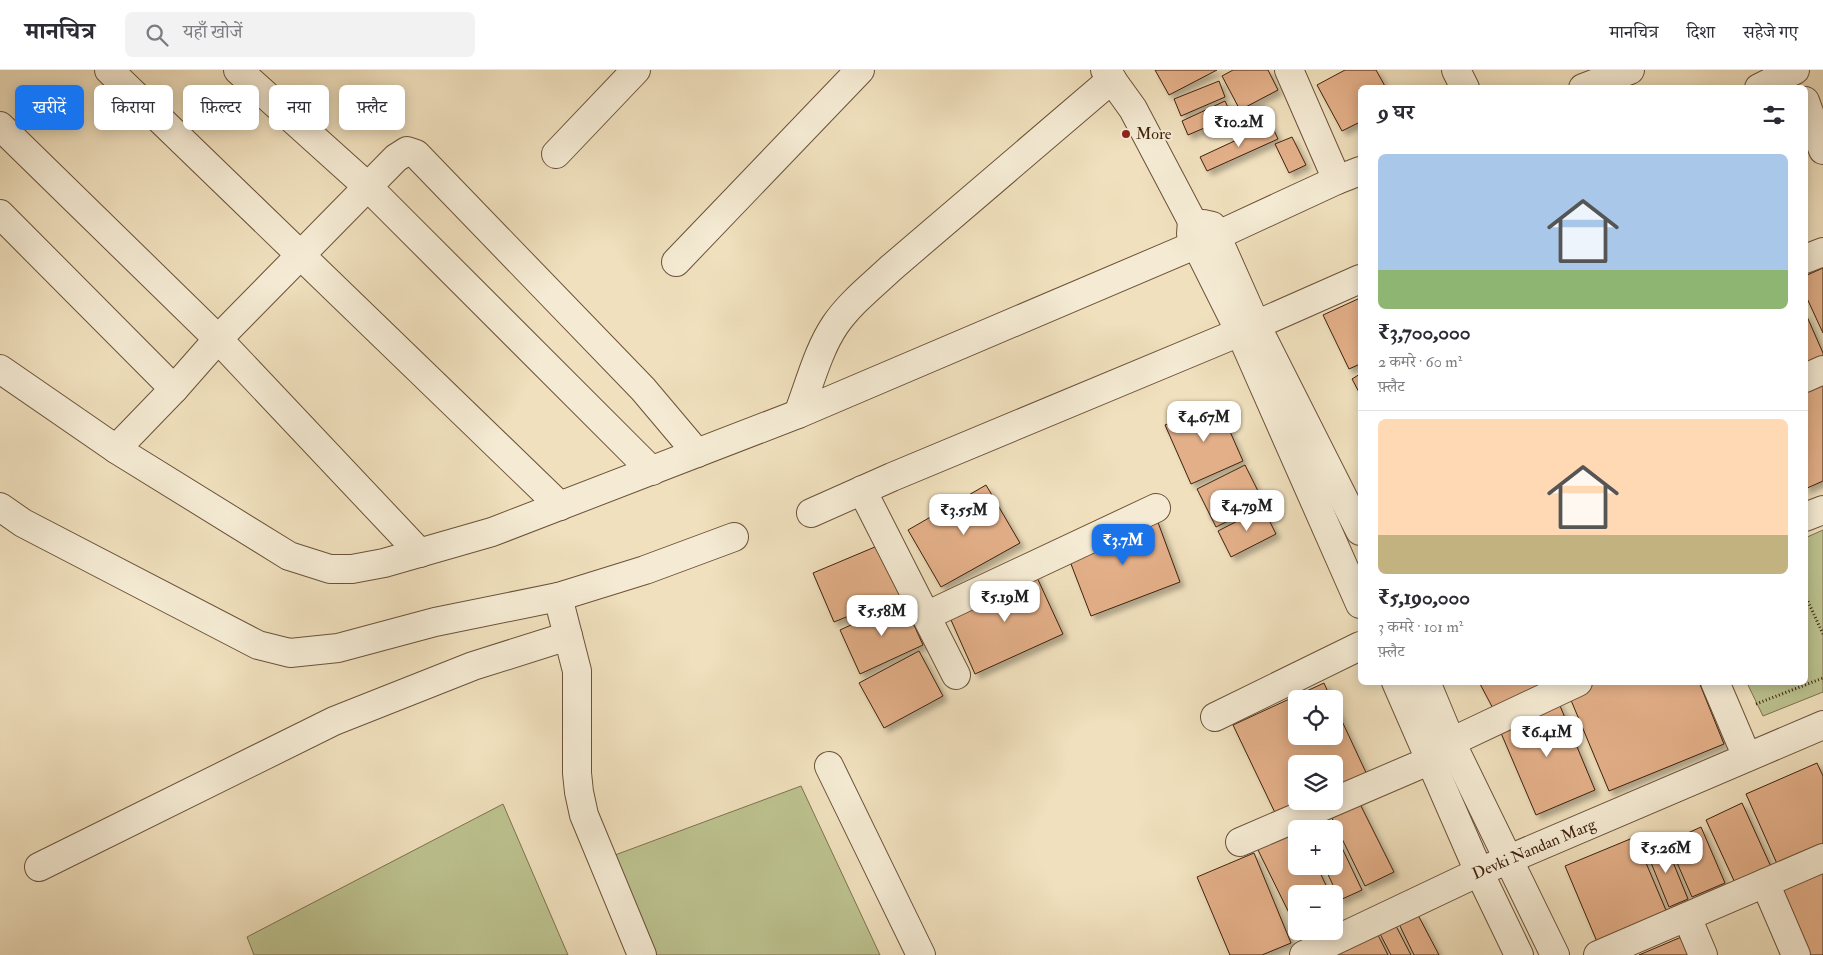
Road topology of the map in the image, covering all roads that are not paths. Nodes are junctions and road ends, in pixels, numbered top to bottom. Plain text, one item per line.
1 (109, 70) edge
2 (238, 70) edge
3 (636, 70) edge
4 (860, 70) edge
5 (1289, 70) edge
6 (1456, 70) edge
7 (1615, 72) edge
8 (1108, 74) edge
9 (1796, 76) edge
10 (1464, 85) edge
11 (1589, 85) edge
12 (1768, 85) edge
13 (1808, 109) edge
14 (0, 126) edge
15 (1823, 150) edge
16 (556, 154) dead end
17 (1348, 175) edge
18 (368, 187) junction
19 (0, 214) edge
20 (1201, 234) junction
21 (1823, 252) edge
22 (300, 256) junction
23 (1808, 258) edge
24 (676, 262) dead end
25 (1358, 280) edge
26 (1248, 328) junction
27 (218, 339) junction
28 (0, 368) edge
29 (1823, 370) edge
30 (1808, 377) edge
31 (174, 389) junction
32 (798, 414) junction
33 (116, 448) junction
34 (697, 453) junction
35 (652, 470) junction
36 (862, 490) junction
37 (560, 506) junction
38 (0, 507) edge
39 (1156, 508) dead end
40 (1823, 510) edge
41 (812, 513) dead end
42 (1808, 516) edge
43 (1358, 527) edge
44 (734, 537) dead end
45 (420, 553) junction
46 (558, 597) junction
47 (1358, 599) edge
48 (926, 616) junction
49 (568, 636) junction
50 (1358, 647) edge
51 (956, 675) dead end
52 (1397, 685) edge
53 (1427, 685) edge
54 (1572, 685) edge
55 (1716, 685) edge
56 (1216, 717) dead end
57 (1823, 725) edge
58 (1452, 742) junction
59 (1747, 757) junction
60 (1431, 760) junction
61 (828, 766) dead end
62 (1240, 842) dead end
63 (1823, 858) edge
64 (1508, 860) junction
65 (40, 867) dead end
66 (1479, 872) junction
67 (1765, 883) junction
68 (1686, 917) junction
69 (642, 955) edge
70 (921, 955) edge
71 (1304, 955) edge
72 (1519, 955) edge
73 (1556, 955) edge
74 (1598, 955) edge
75 (1703, 955) edge
76 (1796, 955) edge

1 - 22 street
2 - 18 street
3 - 16 street
4 - 24 street
5 - 17 street
6 - 10 street
7 - 11 street
8 - 20 street
8 - 32 street
9 - 12 street
13 - 15 street
14 - 27 street
17 - 20 street
18 - 22 street
18 - 34 street
18 - 35 street
19 - 31 street
20 - 26 street
20 - 32 street
21 - 23 street
22 - 27 street
22 - 37 street
25 - 26 street
26 - 36 street
26 - 43 street
26 - 47 street
27 - 31 street
27 - 45 street
28 - 33 street
29 - 30 street
31 - 33 street
32 - 34 street
33 - 45 street
34 - 35 street
35 - 37 street
36 - 41 street
36 - 48 street
37 - 45 street
38 - 46 street
39 - 48 street
40 - 42 street
44 - 46 street
46 - 49 street
48 - 51 street
49 - 65 street
49 - 69 street
50 - 56 street
52 - 60 street
53 - 58 street
54 - 58 street
55 - 59 street
57 - 59 street, Devki Nandan Marg
58 - 64 street
59 - 64 street, Devki Nandan Marg
60 - 62 street
60 - 66 street
61 - 70 street
63 - 67 street
64 - 66 street, Devki Nandan Marg
64 - 73 street
66 - 71 street, Devki Nandan Marg
66 - 72 street
67 - 68 street
67 - 76 street
68 - 74 street
68 - 75 street

